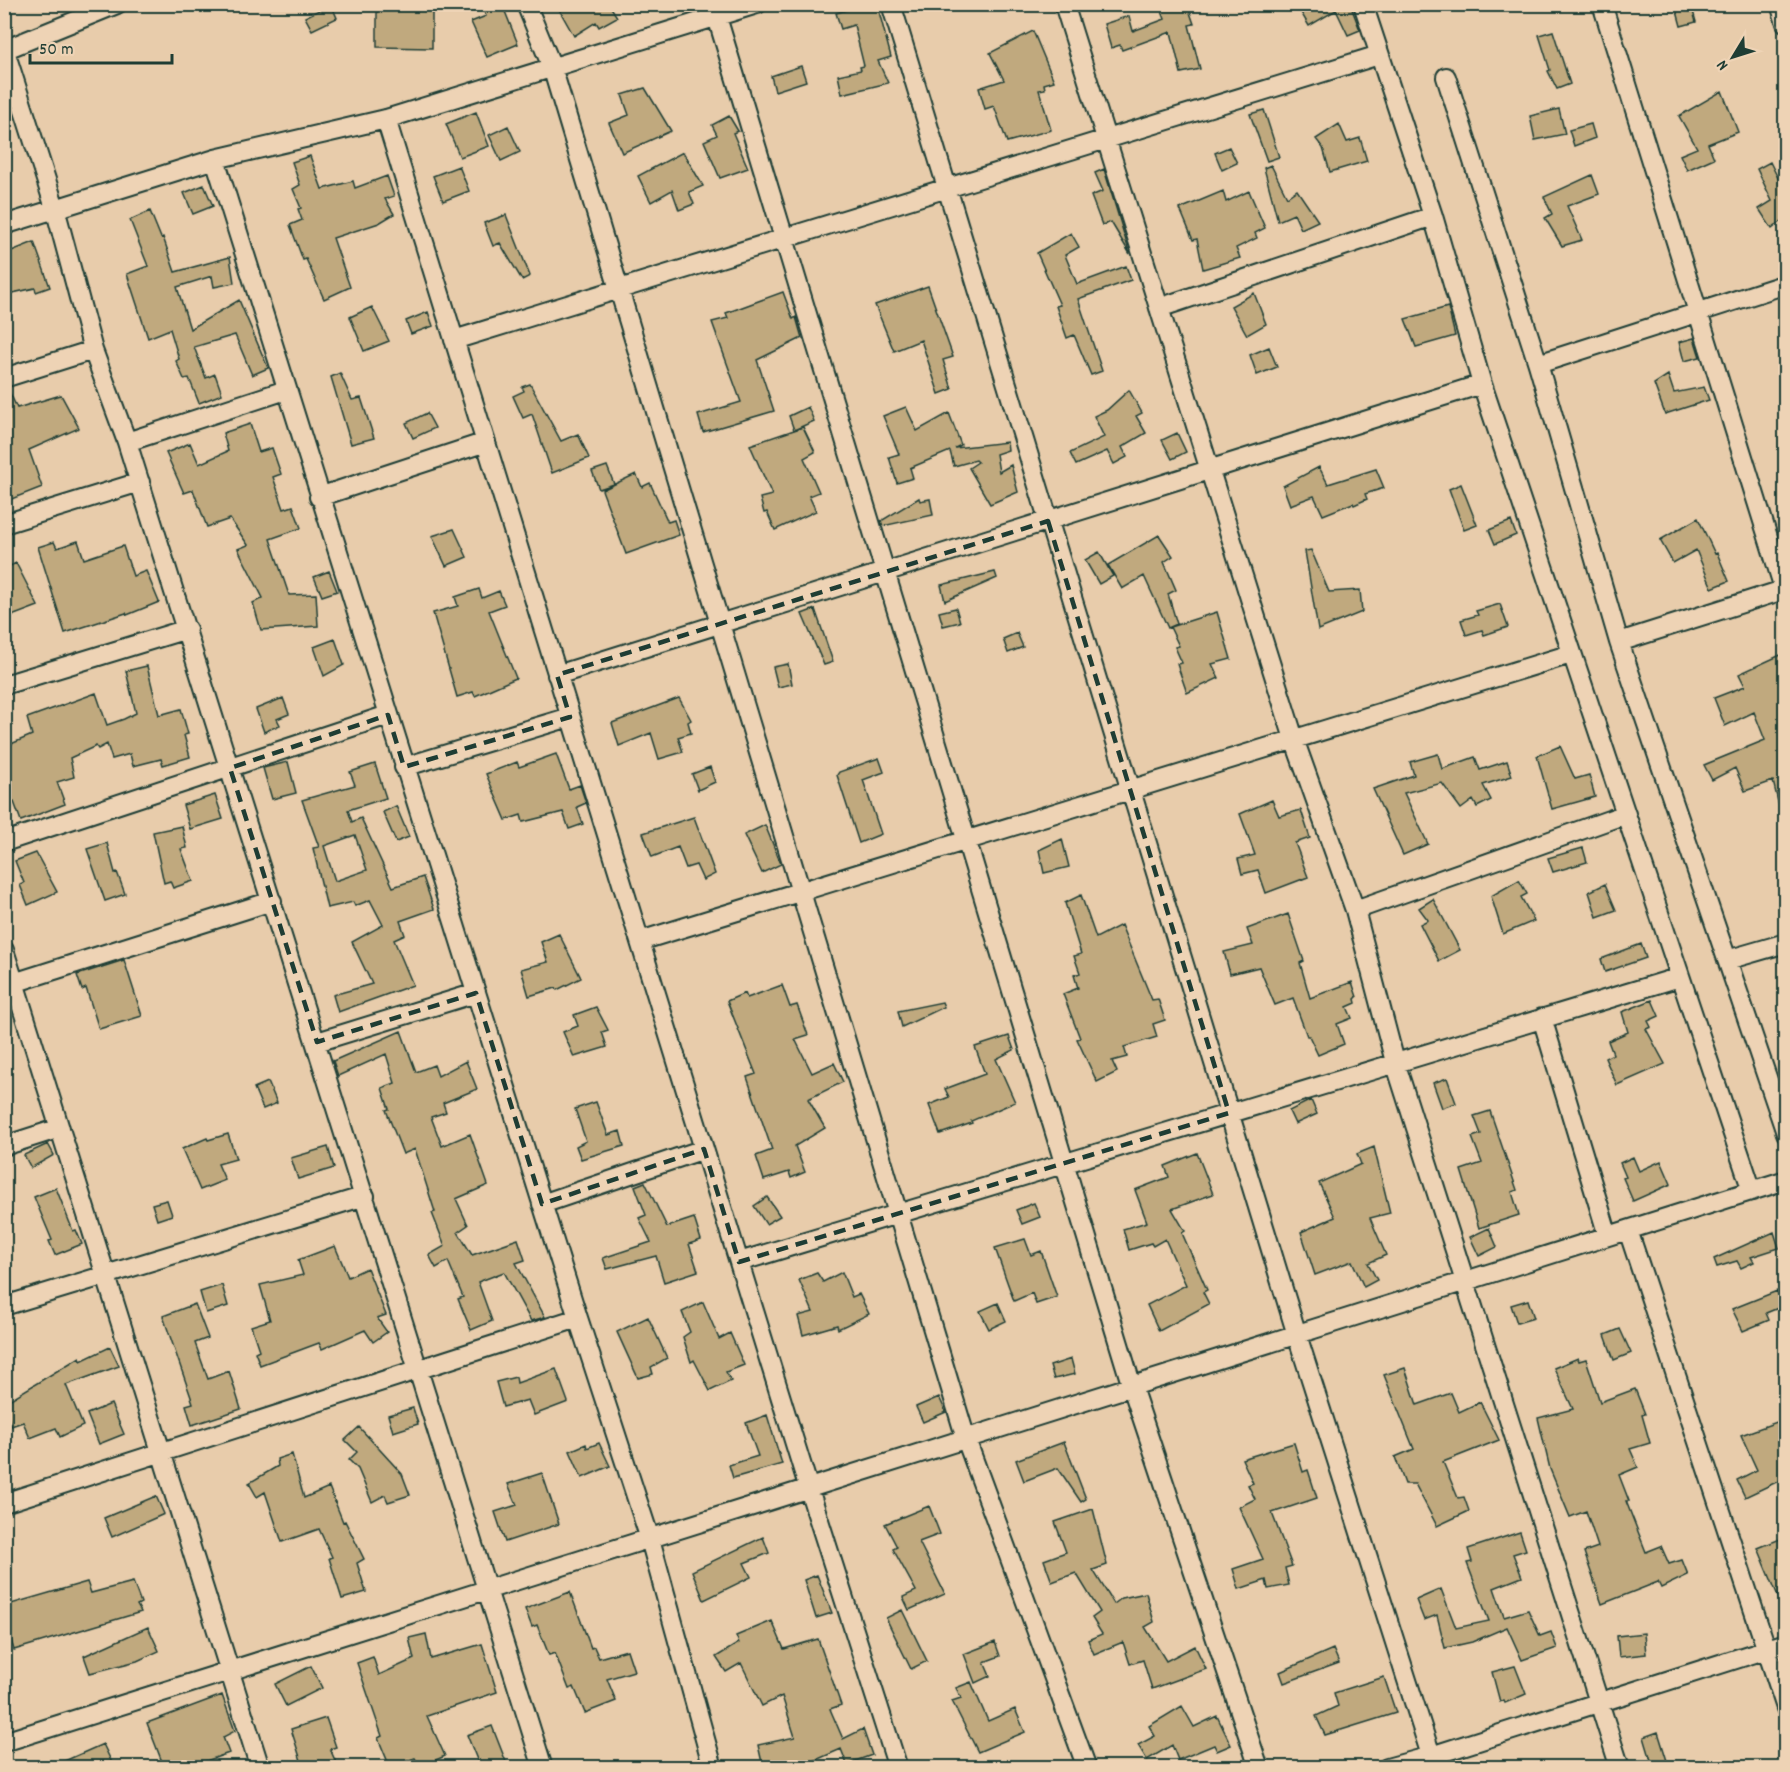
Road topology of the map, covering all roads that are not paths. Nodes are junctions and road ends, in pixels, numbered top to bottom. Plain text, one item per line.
1 (117, 4) edge
2 (526, 4) edge
3 (757, 4) edge
4 (891, 4) edge
5 (1064, 4) edge
6 (1363, 4) edge
7 (1602, 4) edge
8 (1780, 4) edge
9 (717, 17) junction
10 (1785, 23) edge
11 (5, 50) edge
12 (1379, 55) junction
13 (552, 68) junction
14 (1446, 77) dead end
15 (386, 119) junction
16 (1106, 139) junction
17 (215, 159) junction
18 (947, 188) junction
19 (55, 208) junction
20 (1433, 216) junction
21 (4, 225) edge
22 (784, 238) junction
23 (1785, 284) edge
24 (619, 289) junction
25 (1159, 308) junction
26 (1698, 312) junction
27 (454, 340) junction
28 (93, 350) junction
29 (1538, 364) junction
30 (4, 378) edge
31 (1482, 384) junction
32 (286, 390) junction
33 (128, 442) junction
34 (486, 442) junction
35 (1209, 470) junction
36 (140, 482) junction
37 (319, 497) junction
38 (1048, 521) junction
39 (4, 524) edge
40 (885, 572) junction
41 (1785, 591) edge
42 (720, 623) junction
43 (187, 629) junction
44 (1619, 642) junction
45 (1571, 654) junction
46 (557, 675) junction
47 (4, 685) edge
48 (388, 714) junction
49 (570, 717) junction
50 (1294, 739) junction
51 (404, 767) junction
52 (230, 768) junction
53 (1131, 790) junction
54 (1626, 814) junction
55 (967, 840) junction
56 (4, 842) edge
57 (801, 891) junction
58 (272, 901) junction
59 (1356, 910) junction
60 (640, 941) junction
61 (1785, 943) edge
62 (4, 950) edge
63 (1727, 960) junction
64 (1680, 976) junction
65 (10, 985) edge
66 (476, 993) junction
67 (1542, 1018) junction
68 (317, 1042) junction
69 (1395, 1062) junction
70 (1229, 1113) junction
71 (60, 1128) junction
72 (1785, 1133) edge
73 (4, 1146) edge
74 (704, 1149) junction
75 (1064, 1163) junction
76 (1785, 1180) edge
77 (1752, 1191) junction
78 (365, 1196) junction
79 (542, 1204) junction
80 (898, 1213) junction
81 (1628, 1230) junction
82 (1608, 1236) junction
83 (739, 1262) junction
84 (106, 1275) junction
85 (1463, 1282) junction
86 (4, 1306) edge
87 (578, 1318) junction
88 (1297, 1335) junction
89 (420, 1369) junction
90 (1132, 1387) junction
91 (966, 1439) junction
92 (161, 1452) junction
93 (808, 1489) junction
94 (4, 1503) edge
95 (650, 1539) junction
96 (490, 1590) junction
97 (1785, 1643) edge
98 (1765, 1650) junction
99 (230, 1672) junction
100 (1600, 1703) junction
101 (1785, 1708) edge
102 (4, 1742) edge
103 (1433, 1762) edge
104 (260, 1767) edge
105 (543, 1767) edge
106 (713, 1767) edge
107 (898, 1767) edge
108 (1087, 1767) edge
109 (1259, 1767) edge
110 (1387, 1767) edge
111 (1620, 1767) edge

1 - 11 street
2 - 13 street
3 - 9 street
4 - 18 street
5 - 16 street
6 - 12 street
7 - 26 street
8 - 10 street
9 - 13 street
9 - 22 street
11 - 19 street
12 - 16 street
12 - 20 street
13 - 15 street
13 - 24 street
14 - 29 street
15 - 17 street
15 - 27 street
16 - 18 street
16 - 25 street
17 - 19 street
17 - 32 street
18 - 22 street
18 - 38 street
19 - 21 street
19 - 28 street
20 - 25 street
20 - 31 street
22 - 24 street
22 - 40 street
23 - 26 street
24 - 27 street
24 - 42 street
25 - 35 street
26 - 29 street
26 - 41 street
27 - 34 street
28 - 30 street
28 - 33 street
29 - 44 street
31 - 35 street
31 - 45 street
32 - 33 street
32 - 37 street
33 - 36 street
34 - 37 street
34 - 46 street
35 - 38 street
35 - 50 street
36 - 39 street
36 - 43 street
37 - 48 street
38 - 40 street
38 - 53 street
40 - 42 street
40 - 55 street
41 - 44 street
42 - 46 street
42 - 57 street
43 - 47 street
43 - 52 street
44 - 63 street
45 - 50 street
45 - 54 street
46 - 49 street
48 - 51 street
48 - 52 street
49 - 51 street
49 - 60 street
50 - 53 street
50 - 59 street
51 - 66 street
52 - 56 street
52 - 58 street
53 - 55 street
53 - 70 street
54 - 59 street
54 - 64 street
55 - 57 street
55 - 75 street
57 - 60 street
57 - 80 street
58 - 65 street
58 - 68 street
59 - 69 street
60 - 74 street
61 - 63 street
62 - 65 street
63 - 72 street
64 - 67 street
64 - 77 street
65 - 71 street
66 - 68 street
66 - 79 street
67 - 69 street
67 - 82 street
68 - 78 street
69 - 70 street
69 - 85 street
70 - 75 street
70 - 88 street
71 - 73 street
71 - 84 street
74 - 79 street
74 - 83 street
75 - 80 street
75 - 90 street
76 - 77 street
77 - 81 street
78 - 84 street
78 - 89 street
79 - 87 street
80 - 83 street
80 - 91 street
81 - 82 street
81 - 98 street
82 - 85 street
83 - 93 street
84 - 86 street
84 - 92 street
85 - 88 street
85 - 100 street
87 - 89 street
87 - 95 street
88 - 90 street
88 - 103 street
89 - 92 street
89 - 96 street
90 - 91 street
90 - 109 street
91 - 93 street
91 - 108 street
92 - 94 street
92 - 99 street
93 - 95 street
93 - 107 street
95 - 96 street
95 - 106 street
96 - 99 street
96 - 105 street
97 - 98 street
98 - 100 street
98 - 101 street
99 - 102 street
99 - 104 street
100 - 103 street
100 - 111 street
103 - 110 street

